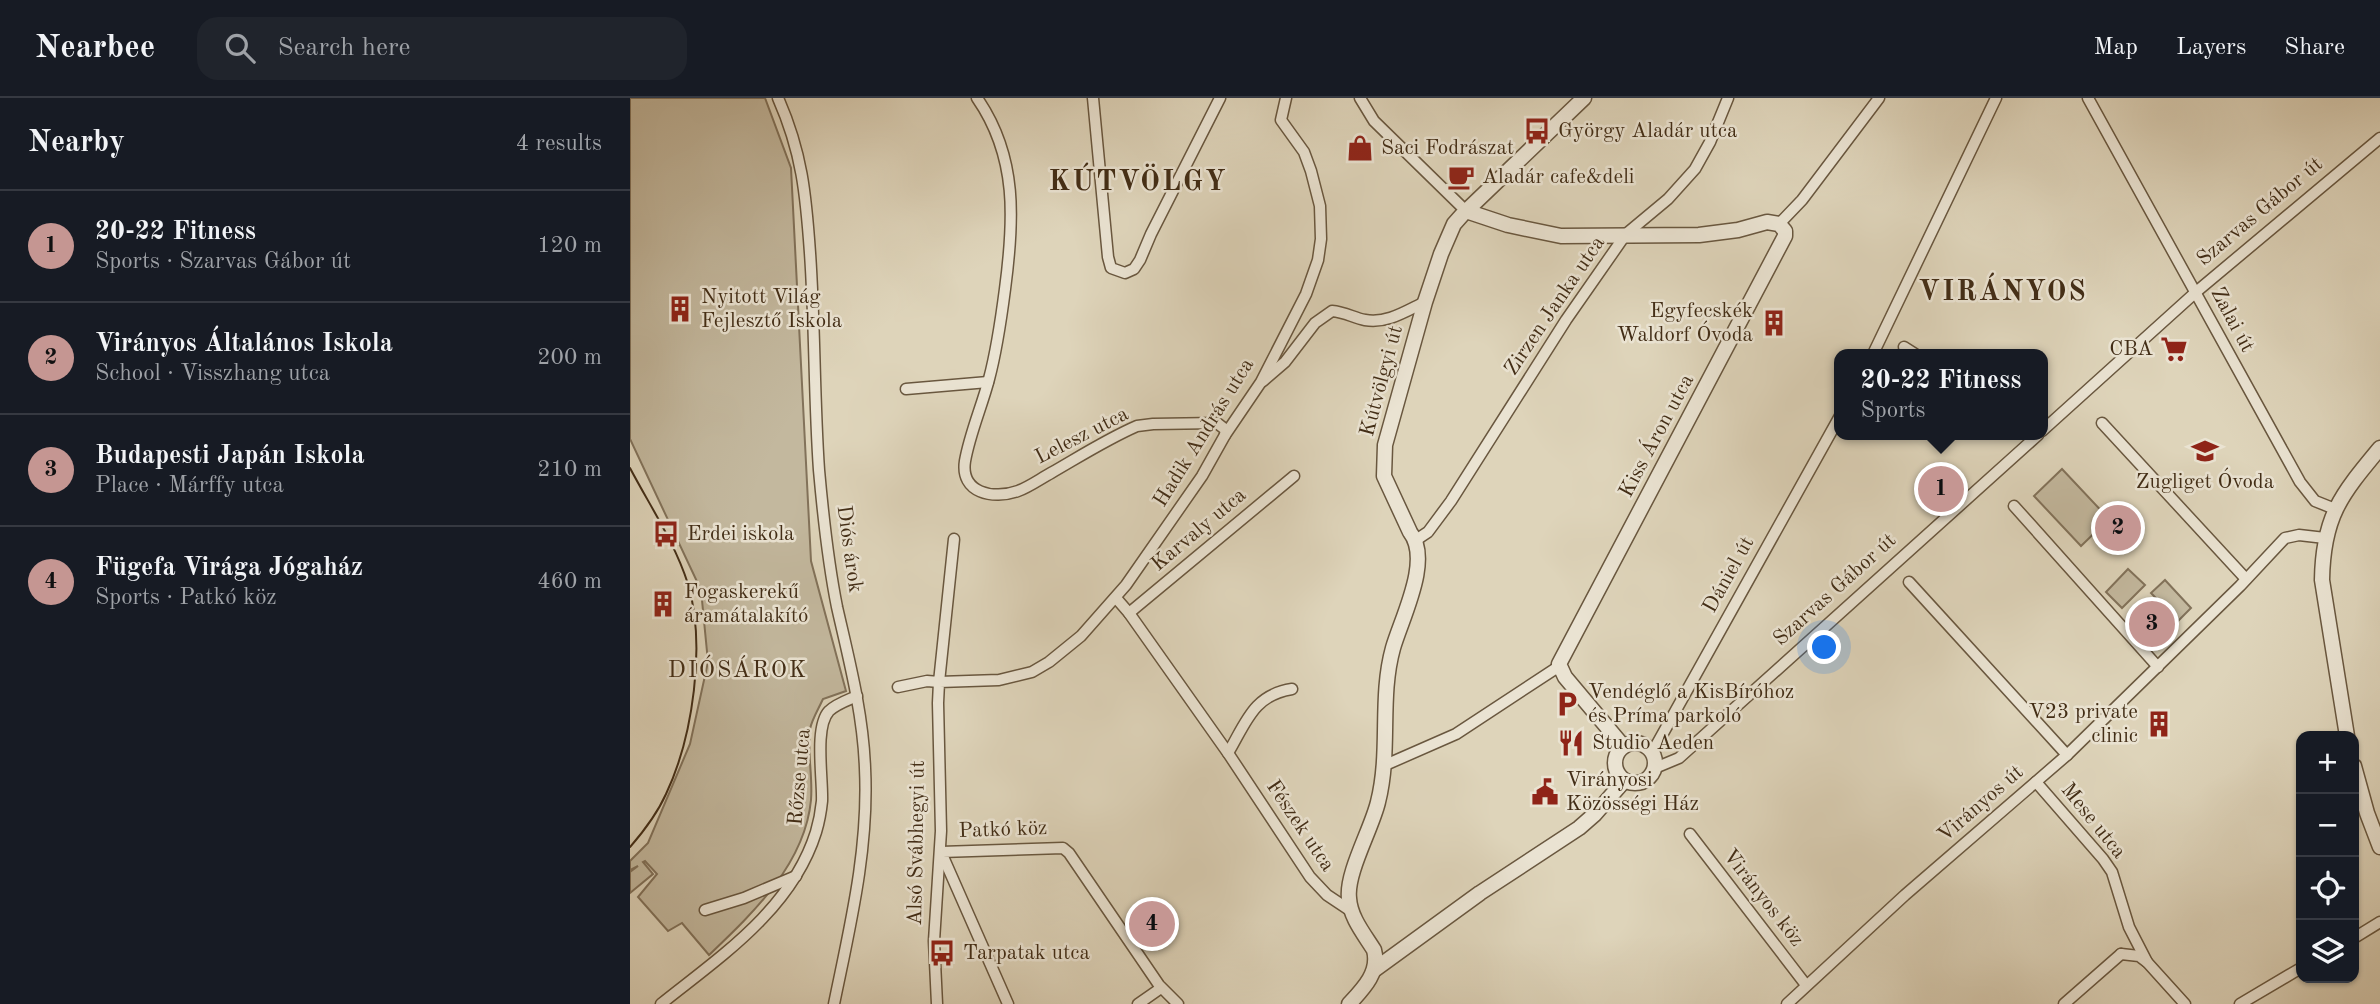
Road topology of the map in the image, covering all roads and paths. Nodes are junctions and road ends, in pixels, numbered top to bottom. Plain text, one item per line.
1 (778, 98) edge
2 (977, 98) edge
3 (1093, 98) edge
4 (1220, 98) edge
5 (1286, 98) edge
6 (1360, 98) edge
7 (1584, 98) edge
8 (1728, 98) edge
9 (1879, 98) edge
10 (1996, 98) edge
11 (2088, 98) edge
12 (2380, 138) edge
13 (1466, 211) junction
14 (1779, 224) junction
15 (1626, 234) junction
16 (2196, 292) junction
17 (1425, 302) junction
18 (1904, 347) dead end
19 (1875, 349) edge
20 (1907, 349) edge
21 (988, 382) junction
22 (1261, 383) junction
23 (905, 389) dead end
24 (2102, 423) dead end
25 (2048, 424) edge
26 (1834, 425) edge
27 (1225, 435) junction
28 (2030, 440) edge
29 (2380, 448) edge
30 (1294, 476) dead end
31 (2014, 506) dead end
32 (2335, 509) junction
33 (2325, 538) junction
34 (954, 540) dead end
35 (1416, 540) junction
36 (2246, 579) junction
37 (1909, 582) dead end
38 (1116, 598) junction
39 (1129, 613) junction
40 (1558, 667) junction
41 (2158, 667) junction
42 (939, 682) junction
43 (898, 687) dead end
44 (1292, 689) dead end
45 (857, 696) junction
46 (2346, 731) edge
47 (1623, 746) junction
48 (1228, 753) junction
49 (2067, 755) junction
50 (1653, 760) junction
51 (1383, 766) junction
52 (1624, 781) junction
53 (2036, 782) junction
54 (2359, 784) edge
55 (1690, 834) dead end
56 (2380, 846) edge
57 (941, 852) junction
58 (796, 876) junction
59 (705, 910) dead end
60 (1351, 911) junction
61 (2380, 922) edge
62 (2129, 927) junction
63 (2359, 934) edge
64 (2121, 954) junction
65 (2147, 962) junction
66 (1374, 970) junction
67 (2296, 971) edge
68 (1806, 985) junction
69 (1161, 988) junction
70 (661, 1004) edge
71 (834, 1004) edge
72 (937, 1004) edge
73 (1008, 1004) edge
74 (1138, 1004) edge
75 (1178, 1004) edge
76 (1349, 1004) edge
77 (1787, 1004) edge
78 (2064, 1004) edge
79 (2185, 1004) edge
80 (2240, 1004) edge

1 - 45 street, Diós árok
2 - 21 street
3 - 4 street
5 - 22 street, Hadik András utca
6 - 13 street
7 - 13 street, Kútvölgyi út
8 - 15 street, Zirzen Janka utca
9 - 14 street
10 - 19 street
11 - 16 street, Zalai út
12 - 16 street, Szarvas Gábor út
13 - 15 street
13 - 17 street, Kútvölgyi út
14 - 15 street
14 - 40 street, Kiss Áron utca
15 - 35 street, Zirzen Janka utca
16 - 25 street, Szarvas Gábor út
16 - 32 street, Zalai út
17 - 22 street
17 - 35 street, Kútvölgyi út
18 - 20 street
21 - 23 street
21 - 27 street, Lelesz utca
22 - 27 street, Hadik András utca
24 - 36 street
26 - 50 street, Dániel út
27 - 38 street, Hadik András utca
28 - 50 street, Szarvas Gábor út
29 - 32 street
30 - 39 street, Karvaly utca
31 - 41 street
32 - 33 street
33 - 36 street, Virányos út
33 - 46 street
34 - 42 street, Alsó Svábhegyi út
35 - 51 street, Kútvölgyi út
36 - 41 street, Virányos út
37 - 49 street
38 - 39 street, Fészek utca
38 - 42 street, Hadik András utca
39 - 48 street, Fészek utca
40 - 47 street
40 - 51 street
41 - 49 street, Virányos út
42 - 43 street
42 - 57 street, Alsó Svábhegyi út
44 - 48 street
45 - 58 street, Rőzse utca
45 - 71 street, Diós árok
47 - 50 street
47 - 52 street
48 - 60 street, Fészek utca
49 - 53 street, Virányos út
50 - 52 street
51 - 60 street, Kútvölgyi út
52 - 66 street
53 - 62 street, Mese utca
53 - 68 street, Virányos út
54 - 56 street
55 - 68 street, Virányos köz
57 - 69 street, Patkó köz
57 - 72 street, Alsó Svábhegyi út
57 - 73 street
58 - 59 street
58 - 70 street, Rőzse utca
60 - 66 street
61 - 63 street
62 - 64 street
62 - 65 street, Mese utca
64 - 65 street
64 - 78 street
65 - 79 street, Mese utca
66 - 76 street
67 - 80 street
68 - 77 street, Virányos út
69 - 74 street
69 - 75 street

